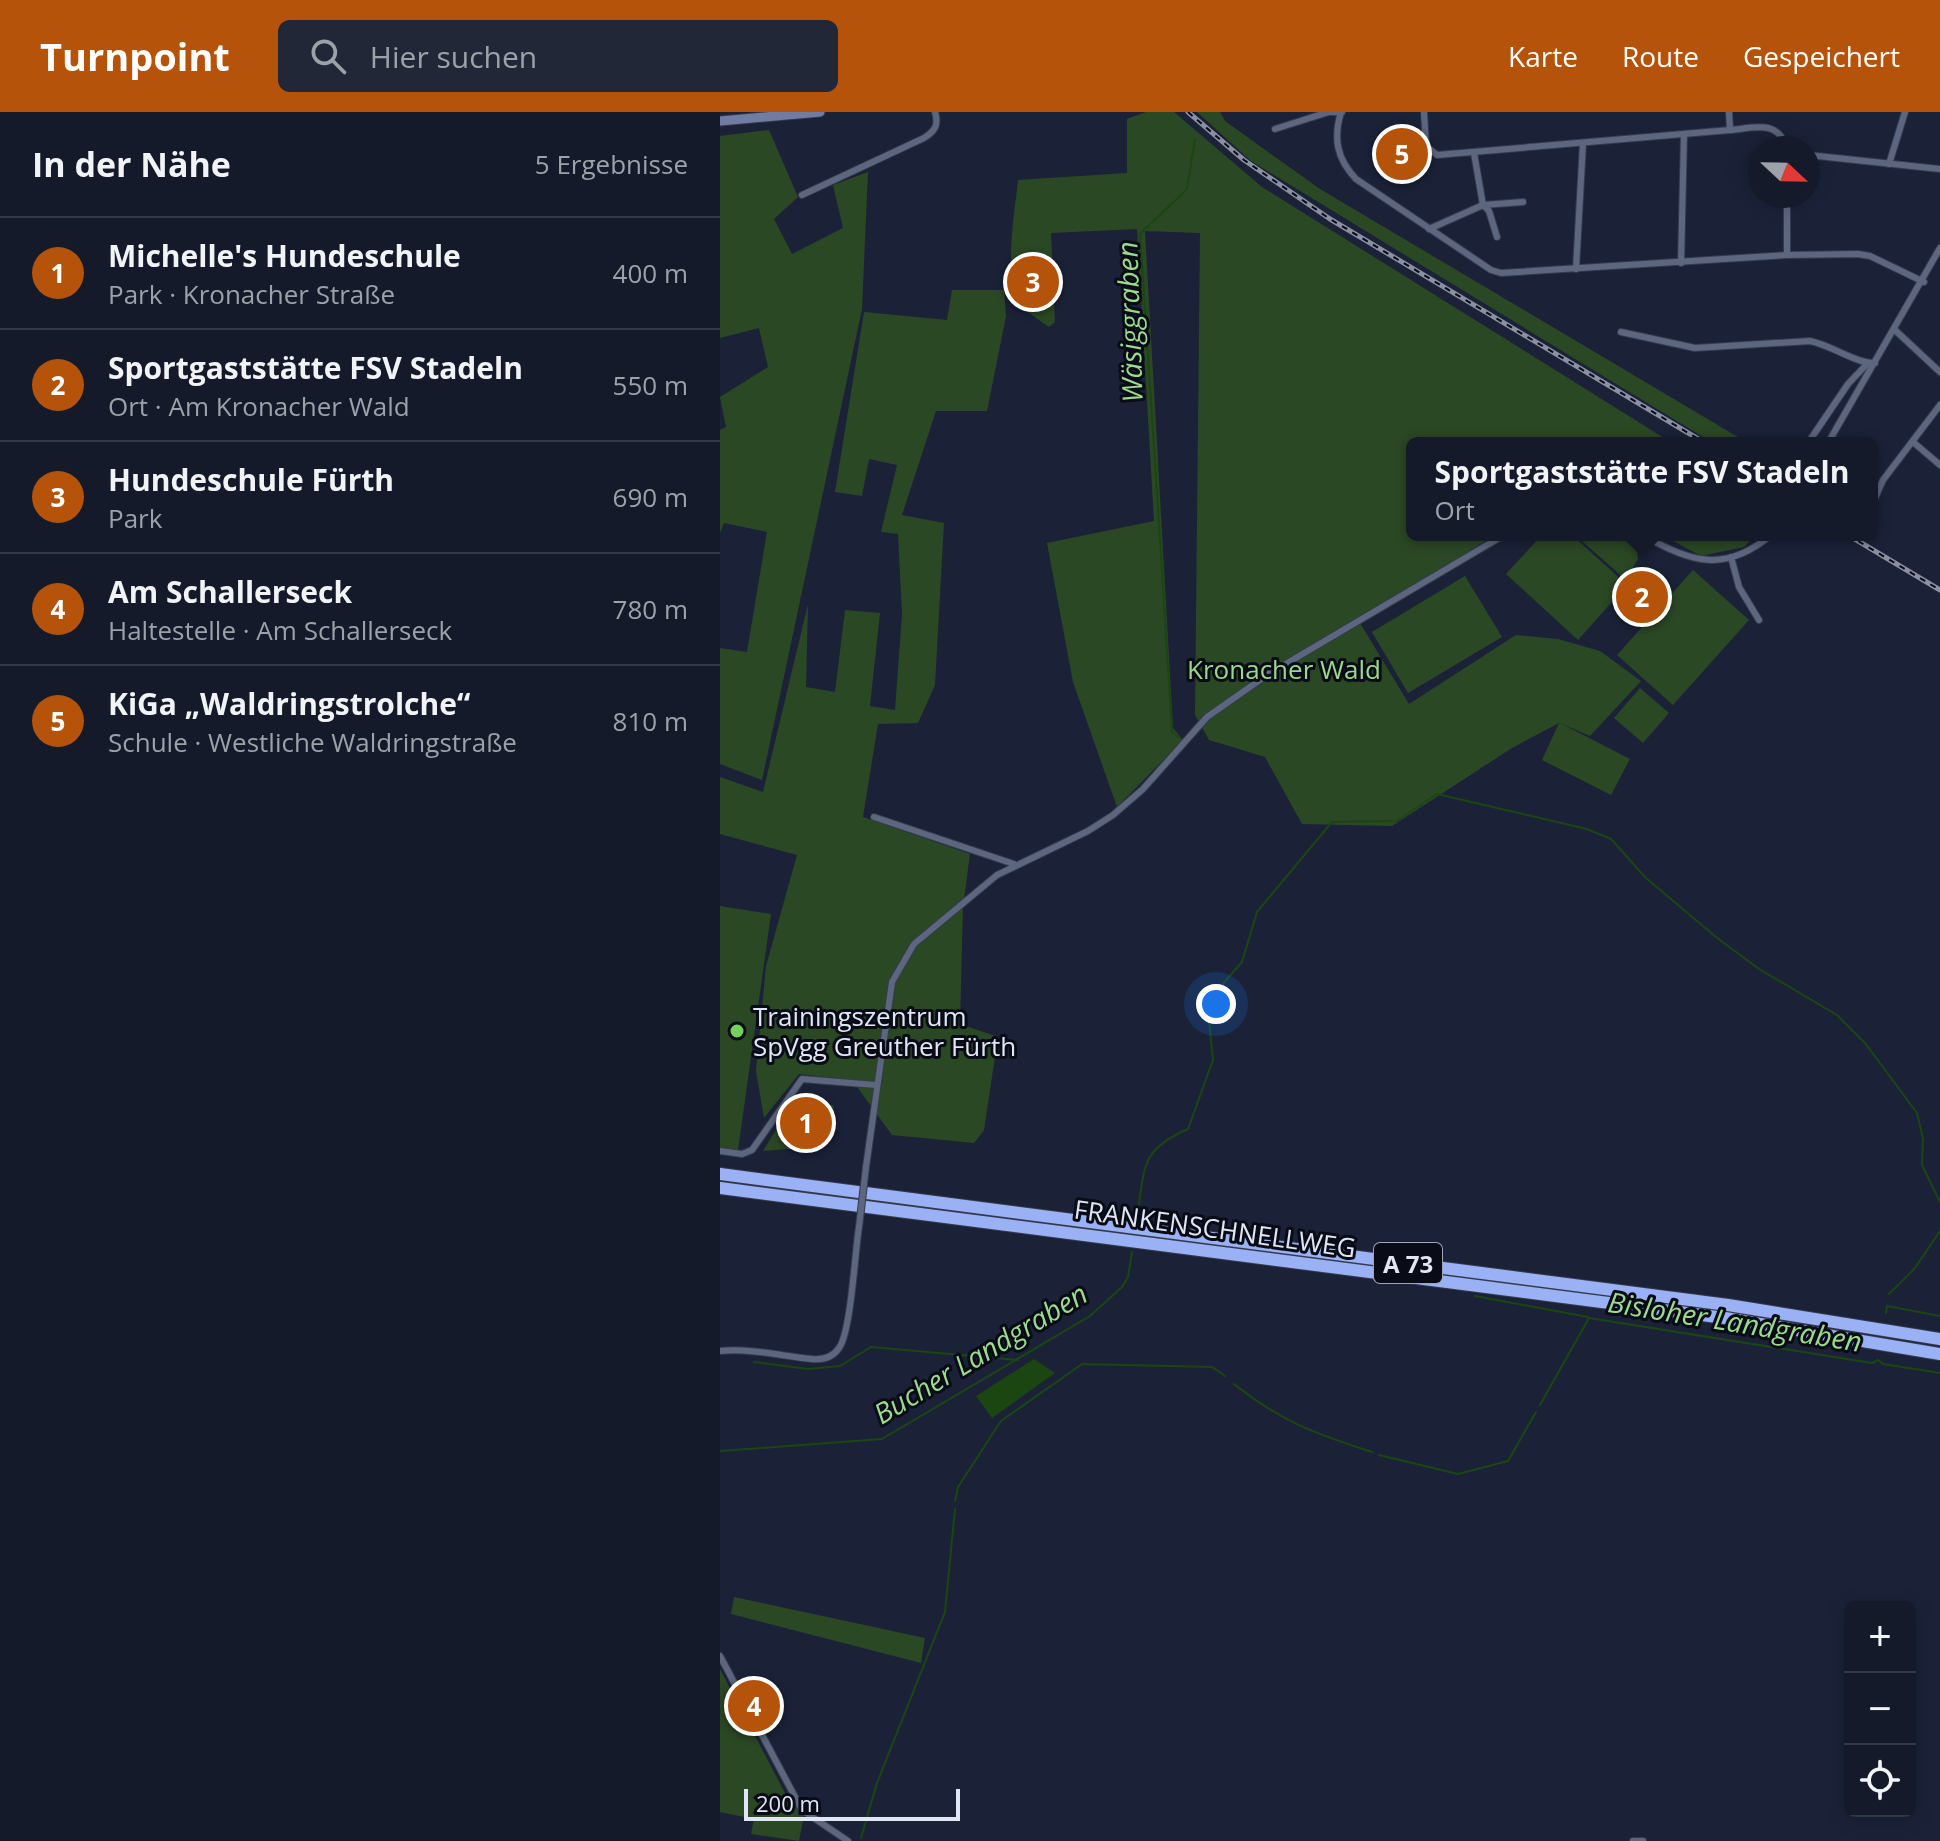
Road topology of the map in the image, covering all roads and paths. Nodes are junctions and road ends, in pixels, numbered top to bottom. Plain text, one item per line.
1 (820, 112) edge
2 (935, 112) edge
3 (1342, 112) edge
4 (1424, 112) edge
5 (1729, 112) edge
6 (1905, 112) edge
7 (720, 121) edge
8 (1275, 129) dead end
9 (1730, 130) junction
10 (1684, 134) junction
11 (1782, 136) edge
12 (1583, 143) junction
13 (1474, 153) junction
14 (1820, 156) edge
15 (1889, 164) junction
16 (1940, 169) edge
17 (802, 195) dead end
18 (1523, 202) dead end
19 (1483, 205) junction
20 (1787, 208) edge
21 (1429, 229) junction
22 (1497, 237) dead end
23 (1940, 248) edge
24 (1787, 255) junction
25 (1681, 263) junction
26 (1576, 269) junction
27 (1924, 282) junction
28 (1896, 331) junction
29 (1621, 332) dead end
30 (1875, 363) junction
31 (1867, 364) junction
32 (1940, 372) edge
33 (1940, 405) edge
34 (1812, 437) edge
35 (1832, 437) edge
36 (1913, 442) junction
37 (1940, 465) edge
38 (1878, 491) edge
39 (1494, 541) edge
40 (1655, 541) edge
41 (1764, 541) edge
42 (1731, 557) junction
43 (1759, 620) dead end
44 (874, 817) dead end
45 (1014, 864) junction
46 (876, 1085) junction
47 (720, 1151) edge
48 (720, 1174) edge
49 (720, 1188) edge
50 (1940, 1339) edge
51 (720, 1351) edge
52 (1940, 1354) edge
53 (720, 1656) edge
54 (848, 1841) edge
55 (1633, 1841) edge
56 (1643, 1841) edge

1 - 7 main road
2 - 17 street
3 - 8 street
3 - 21 street
4 - 13 street
5 - 9 street
6 - 15 street
9 - 10 street
9 - 11 street
10 - 12 street
10 - 25 street
12 - 13 street
12 - 26 street
13 - 19 street
14 - 15 street
15 - 16 street
18 - 19 street
19 - 21 street
19 - 22 street
20 - 24 street
21 - 26 street
23 - 27 street
24 - 25 street
24 - 27 street
25 - 26 street
27 - 28 street
28 - 30 street
28 - 32 street
29 - 31 street
30 - 31 street
30 - 35 street
31 - 34 street
33 - 36 street
36 - 37 street
36 - 38 street
39 - 45 street
40 - 42 street
41 - 42 street
42 - 43 street
44 - 45 street
45 - 46 street
46 - 47 street
46 - 51 street, bridge
48 - 50 highway, FRANKENSCHNELLWEG / A 73
49 - 52 highway, FRANKENSCHNELLWEG / A 73
53 - 54 street
55 - 56 street

